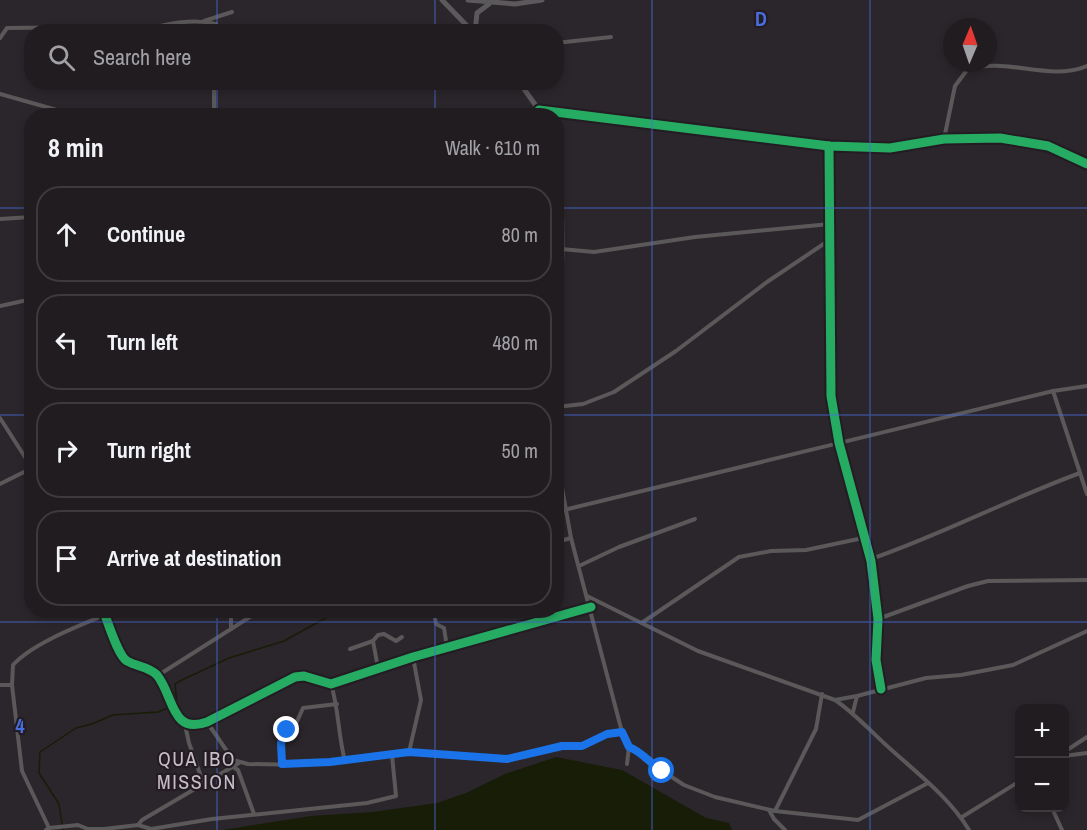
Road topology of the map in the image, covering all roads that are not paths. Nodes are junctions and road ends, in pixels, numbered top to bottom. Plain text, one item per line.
1 (442, 0) edge
2 (468, 0) edge
3 (542, 0) edge
4 (490, 4) junction
5 (232, 12) dead end
6 (203, 21) junction
7 (173, 24) edge
8 (216, 24) edge
9 (466, 24) edge
10 (475, 24) edge
11 (24, 28) edge
12 (611, 37) dead end
13 (0, 38) edge
14 (564, 42) edge
15 (1087, 66) edge
16 (214, 90) edge
17 (524, 90) edge
18 (0, 94) edge
19 (50, 108) edge
20 (214, 108) edge
21 (537, 108) edge
22 (564, 116) edge
23 (944, 139) junction
24 (829, 146) junction
25 (1087, 164) edge
26 (24, 218) edge
27 (0, 219) edge
28 (830, 224) junction
29 (831, 238) junction
30 (564, 249) edge
31 (24, 300) edge
32 (0, 306) edge
33 (1087, 386) edge
34 (1053, 391) junction
35 (564, 406) edge
36 (0, 418) edge
37 (838, 443) junction
38 (24, 457) edge
39 (24, 472) edge
40 (1080, 472) junction
41 (0, 484) edge
42 (1087, 494) edge
43 (564, 510) joint
44 (695, 519) dead end
45 (571, 538) junction
46 (863, 538) junction
47 (564, 540) edge
48 (871, 559) junction
49 (579, 566) junction
50 (1087, 580) edge
51 (587, 596) junction
52 (591, 607) junction
53 (564, 614) edge
54 (94, 618) edge
55 (106, 618) edge
56 (231, 618) edge
57 (248, 618) edge
58 (435, 618) edge
59 (551, 618) edge
60 (878, 619) junction
61 (643, 622) junction
62 (231, 629) junction
63 (1087, 631) edge
64 (402, 637) dead end
65 (373, 641) junction
66 (447, 647) junction
67 (350, 649) dead end
68 (414, 657) junction
69 (378, 668) junction
70 (157, 676) junction
71 (331, 684) junction
72 (0, 685) edge
73 (12, 685) junction
74 (881, 689) junction
75 (822, 694) junction
76 (857, 696) junction
77 (835, 700) junction
78 (337, 704) junction
79 (853, 712) junction
80 (207, 722) junction
81 (185, 724) junction
82 (622, 732) junction
83 (1087, 737) edge
84 (629, 747) junction
85 (1069, 751) edge
86 (409, 752) junction
87 (1087, 753) edge
88 (1069, 754) edge
89 (392, 755) junction
90 (233, 760) junction
91 (345, 761) junction
92 (239, 762) junction
93 (282, 764) junction
94 (627, 764) dead end
95 (233, 767) junction
96 (928, 783) junction
97 (1015, 784) edge
98 (204, 785) junction
99 (772, 811) junction
100 (1054, 812) edge
101 (254, 814) junction
102 (962, 817) junction
103 (138, 825) junction
104 (48, 829) edge
105 (785, 830) edge
106 (969, 830) edge
107 (1062, 830) edge

1 - 9 street
2 - 4 street
3 - 4 street
4 - 10 street
5 - 6 street
6 - 7 street
6 - 8 street
11 - 13 street
12 - 14 street
15 - 23 street
16 - 20 street
17 - 21 street
18 - 19 street
22 - 24 street
23 - 24 street
23 - 25 street
24 - 28 street
26 - 27 street
28 - 29 street
28 - 30 street
29 - 35 street
29 - 37 street
31 - 32 street
33 - 34 street
34 - 37 street
34 - 40 street
36 - 38 street
37 - 43 street
37 - 46 street
39 - 41 street
40 - 42 street
40 - 48 street
43 - 45 street
44 - 49 street
45 - 47 street
45 - 49 street
46 - 48 street
46 - 61 street
48 - 60 street
49 - 51 street
50 - 60 street
51 - 52 street
51 - 61 street
52 - 53 street
52 - 82 street
54 - 73 street
55 - 70 street
56 - 62 street
57 - 62 street
58 - 66 street
59 - 66 street
60 - 74 street
61 - 75 street
62 - 70 street
63 - 74 street
64 - 65 street
65 - 67 street
65 - 69 street
66 - 68 street
68 - 69 street
68 - 86 street
69 - 71 street
70 - 81 street
71 - 78 street
71 - 80 street
72 - 73 street
73 - 104 street
74 - 76 street
75 - 77 street
75 - 99 street
76 - 77 street
76 - 79 street
77 - 79 street
78 - 91 street
78 - 93 street
79 - 96 street
80 - 81 street
80 - 90 street
81 - 98 street
82 - 84 street
82 - 86 street
83 - 85 street
84 - 94 street
84 - 99 street
86 - 89 street
87 - 88 street
89 - 91 street
89 - 101 street
90 - 92 street
90 - 95 street
91 - 93 street
92 - 93 street
92 - 95 street
95 - 98 street
95 - 101 street
96 - 99 street
96 - 102 street
97 - 102 street
98 - 103 street
99 - 105 street
100 - 107 street
101 - 103 street
102 - 106 street
103 - 104 street

